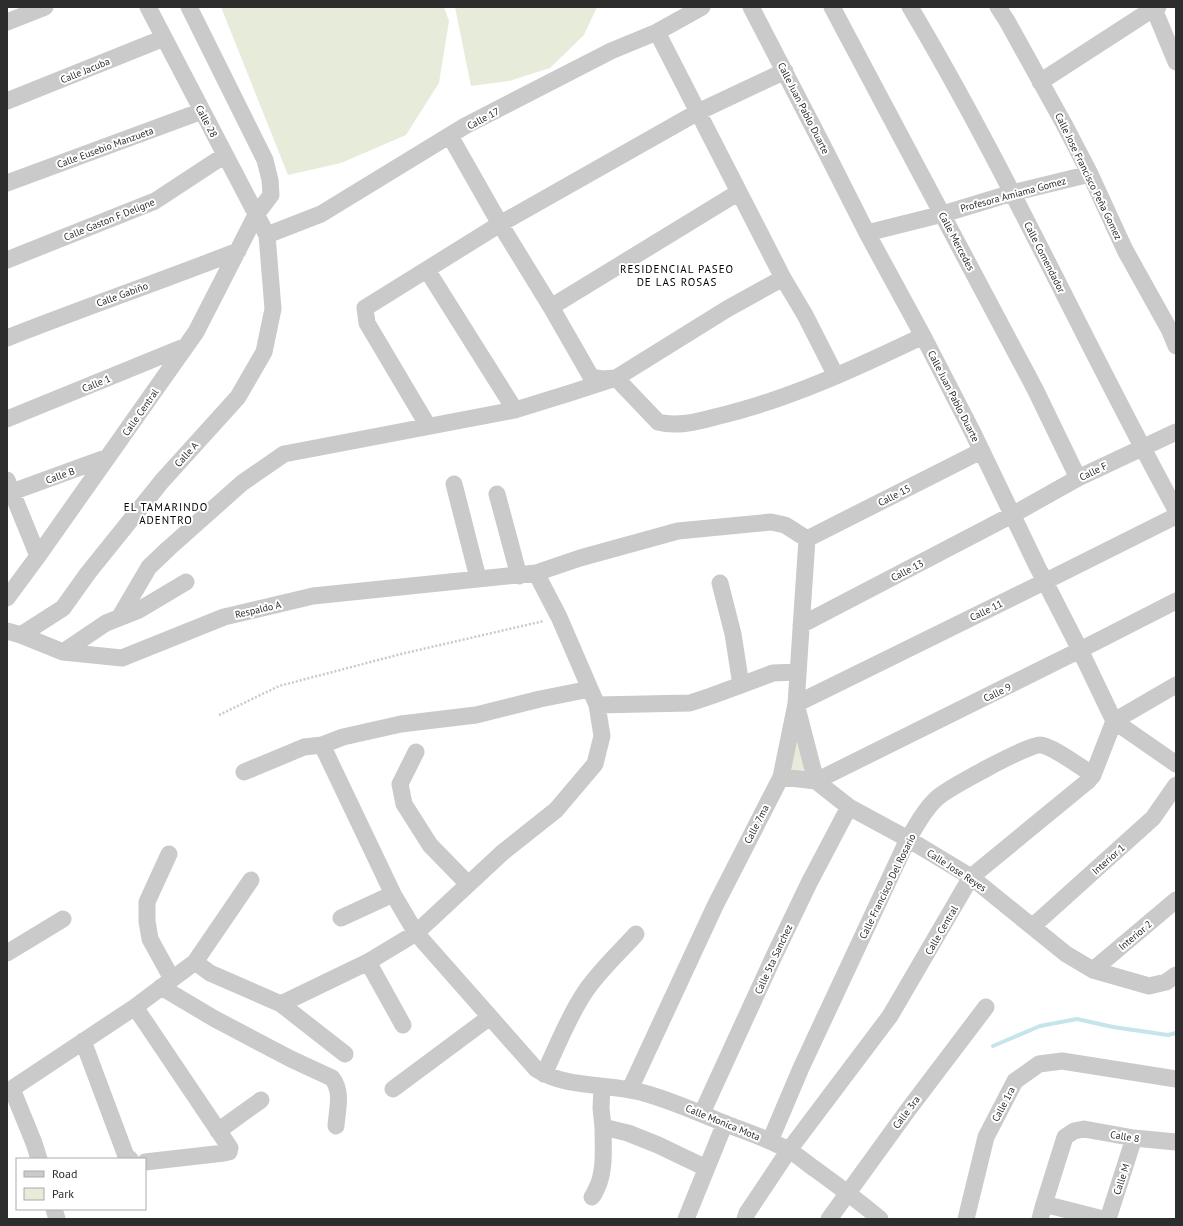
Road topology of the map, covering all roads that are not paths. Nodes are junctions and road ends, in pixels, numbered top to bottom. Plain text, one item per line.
1 (46, 7) edge
2 (148, 7) edge
3 (188, 7) edge
4 (702, 7) edge
5 (751, 7) edge
6 (832, 7) edge
7 (910, 7) edge
8 (998, 7) edge
9 (1156, 8) edge
10 (7, 22) edge
11 (657, 32) junction
12 (164, 38) junction
13 (1176, 62) edge
14 (785, 71) junction
15 (1040, 82) junction
16 (7, 101) edge
17 (202, 111) junction
18 (698, 112) junction
19 (450, 136) junction
20 (225, 155) junction
21 (1090, 174) junction
22 (7, 183) edge
23 (739, 192) junction
24 (1012, 193) junction
25 (943, 214) junction
26 (256, 215) junction
27 (500, 224) junction
28 (867, 234) junction
29 (267, 235) junction
30 (238, 251) junction
31 (7, 260) edge
32 (427, 270) junction
33 (783, 278) junction
34 (551, 307) junction
35 (1172, 325) edge
36 (923, 336) junction
37 (7, 338) edge
38 (186, 346) junction
39 (1176, 346) edge
40 (836, 376) junction
41 (616, 378) junction
42 (515, 410) junction
43 (7, 420) edge
44 (428, 426) junction
45 (1176, 432) edge
46 (1142, 447) junction
47 (981, 451) junction
48 (108, 457) junction
49 (1078, 478) junction
50 (454, 484) dead end
51 (9, 486) edge
52 (497, 494) dead end
53 (1176, 510) edge
54 (1012, 515) junction
55 (1176, 516) edge
56 (807, 539) junction
57 (38, 556) junction
58 (536, 573) junction
59 (519, 576) junction
60 (478, 578) junction
61 (186, 582) dead end
62 (1044, 582) junction
63 (720, 583) dead end
64 (7, 598) edge
65 (1176, 601) edge
66 (119, 618) junction
67 (801, 625) junction
68 (14, 633) edge
69 (1080, 650) junction
70 (63, 652) junction
71 (798, 672) junction
72 (741, 685) junction
73 (1176, 685) edge
74 (590, 689) junction
75 (796, 704) junction
76 (598, 705) junction
77 (1114, 721) junction
78 (322, 745) junction
79 (416, 752) dead end
80 (1176, 764) edge
81 (244, 772) dead end
82 (1093, 775) junction
83 (781, 777) junction
84 (816, 781) junction
85 (1176, 785) edge
86 (849, 807) junction
87 (908, 839) junction
88 (169, 854) dead end
89 (971, 877) junction
90 (251, 880) dead end
91 (468, 884) junction
92 (394, 894) junction
93 (1176, 900) edge
94 (341, 918) dead end
95 (63, 919) dead end
96 (1033, 926) junction
97 (416, 932) junction
98 (636, 934) dead end
99 (7, 953) edge
100 (195, 962) junction
101 (368, 962) junction
102 (1093, 970) junction
103 (1176, 975) edge
104 (167, 983) junction
105 (281, 1004) junction
106 (135, 1007) junction
107 (986, 1007) dead end
108 (490, 1017) junction
109 (403, 1024) dead end
110 (83, 1041) junction
111 (345, 1054) dead end
112 (544, 1074) junction
113 (1176, 1079) edge
114 (602, 1087) junction
115 (630, 1089) junction
116 (393, 1090) dead end
117 (10, 1091) edge
118 (262, 1100) dead end
119 (702, 1113) junction
120 (725, 1123) junction
121 (336, 1126) dead end
122 (602, 1127) junction
123 (218, 1131) junction
124 (1134, 1138) junction
125 (770, 1141) junction
126 (1176, 1142) edge
127 (789, 1150) junction
128 (39, 1158) edge
129 (129, 1158) edge
130 (146, 1162) edge
131 (706, 1168) junction
132 (848, 1193) junction
133 (592, 1197) dead end
134 (1042, 1211) edge
135 (686, 1219) edge
136 (745, 1219) edge
137 (829, 1219) edge
138 (880, 1219) edge
139 (966, 1219) edge
140 (1103, 1219) edge
141 (1108, 1219) edge

1 - 10 street
2 - 12 street, Calle 28
3 - 26 street, Calle Central
4 - 11 street, Calle 17
5 - 14 street, Calle Juan Pablo Duarte
6 - 25 street, Calle Mercedes
7 - 24 street, Calle Comendador
8 - 15 street, Calle Jose Francisco Peña Gomez
9 - 13 street
9 - 15 street
11 - 18 street
11 - 19 street, Calle 17
12 - 16 street, Calle Jacuba
12 - 17 street, Calle 28
14 - 18 street
14 - 28 street, Calle Juan Pablo Duarte
15 - 21 street, Calle Jose Francisco Peña Gomez
17 - 20 street, Calle 28
17 - 22 street, Calle Eusebio Manzueta
18 - 23 street
18 - 27 street
19 - 27 street
19 - 29 street, Calle 17
20 - 26 street, Calle 28
20 - 31 street, Calle Gaston F Deligne
21 - 24 street, Profesora Amiama Gomez
21 - 35 street, Calle Jose Francisco Peña Gomez
23 - 33 street
23 - 34 street
24 - 25 street, Profesora Amiama Gomez
24 - 46 street, Calle Comendador
25 - 28 street, Profesora Amiama Gomez
25 - 49 street, Calle Mercedes
26 - 29 street, Calle 28
26 - 30 street, Calle Central
27 - 32 street
27 - 34 street
28 - 36 street, Calle Juan Pablo Duarte
29 - 68 street, Calle A
30 - 37 street, Calle Gabiño
30 - 38 street, Calle Central
32 - 42 street
32 - 44 street
33 - 40 street
33 - 41 street
34 - 41 street
35 - 39 street, Calle Jose Francisco Peña Gomez
36 - 40 street
36 - 47 street, Calle Juan Pablo Duarte
38 - 43 street, Calle 1
38 - 48 street, Calle Central
40 - 41 street
41 - 42 street
42 - 44 street
44 - 66 street
45 - 46 street, Calle F
46 - 49 street, Calle F
46 - 53 street, Calle Comendador
47 - 54 street, Calle Juan Pablo Duarte
47 - 56 street, Calle 15
48 - 51 street, Calle B
48 - 57 street, Calle Central
49 - 54 street, Calle F
50 - 60 street
51 - 57 street
52 - 59 street
54 - 62 street, Calle Juan Pablo Duarte
54 - 67 street, Calle 13
55 - 62 street, Calle 11
56 - 58 street, Respaldo A
56 - 67 street, Calle 7ma
57 - 64 street, Calle Central
58 - 59 street, Respaldo A
58 - 74 street
59 - 60 street, Respaldo A
60 - 70 street, Respaldo A
61 - 66 street
62 - 69 street, Calle Juan Pablo Duarte
62 - 75 street, Calle 11
63 - 72 street
65 - 69 street, Calle 9
66 - 70 street
67 - 71 street, Calle 7ma
68 - 70 street, Respaldo A
69 - 77 street, Calle Juan Pablo Duarte
69 - 84 street, Calle 9
71 - 72 street
71 - 75 street, Calle 7ma
72 - 76 street
73 - 77 street
74 - 76 street
74 - 78 street
75 - 83 street, Calle 7ma
75 - 84 street
76 - 91 street
77 - 80 street, Calle Juan Pablo Duarte
77 - 82 street, Calle Central
78 - 81 street
78 - 92 street
79 - 91 street
82 - 87 street, Calle Francisco Del Rosario
82 - 89 street, Calle Central
83 - 84 street
83 - 115 street, Calle 7ma
84 - 86 street, Calle Jose Reyes
85 - 96 street, Interior 1
86 - 87 street, Calle Jose Reyes
86 - 119 street, Calle 5ta Sanchez
87 - 89 street, Calle Jose Reyes
87 - 125 street, Calle Francisco Del Rosario
88 - 104 street
89 - 96 street, Calle Jose Reyes
89 - 127 street, Calle Central
90 - 100 street
91 - 97 street
92 - 94 street
92 - 97 street
93 - 102 street, Interior 2
95 - 99 street
96 - 102 street, Calle Jose Reyes
97 - 101 street
97 - 108 street
98 - 112 street
100 - 104 street
100 - 105 street
101 - 105 street
101 - 109 street
102 - 103 street, Calle Jose Reyes
104 - 106 street
104 - 121 street
105 - 111 street
106 - 110 street
106 - 123 street
107 - 132 street, Calle 3ra
108 - 112 street
108 - 116 street
110 - 117 street
110 - 129 street
112 - 114 street, Calle Monica Mota
113 - 139 street, Calle 1ra
114 - 115 street, Calle Monica Mota
114 - 122 street
115 - 119 street, Calle Monica Mota
117 - 128 street
118 - 123 street
119 - 120 street, Calle Monica Mota
120 - 125 street, Calle Monica Mota
120 - 131 street
122 - 131 street
122 - 133 street
123 - 130 street
124 - 126 street, Calle 8
124 - 134 street, Calle 8
124 - 141 street, Calle M
125 - 127 street, Calle Monica Mota
127 - 132 street, Calle Monica Mota
127 - 136 street, Calle Central
131 - 135 street
132 - 137 street, Calle 3ra
132 - 138 street, Calle Monica Mota
134 - 140 street

